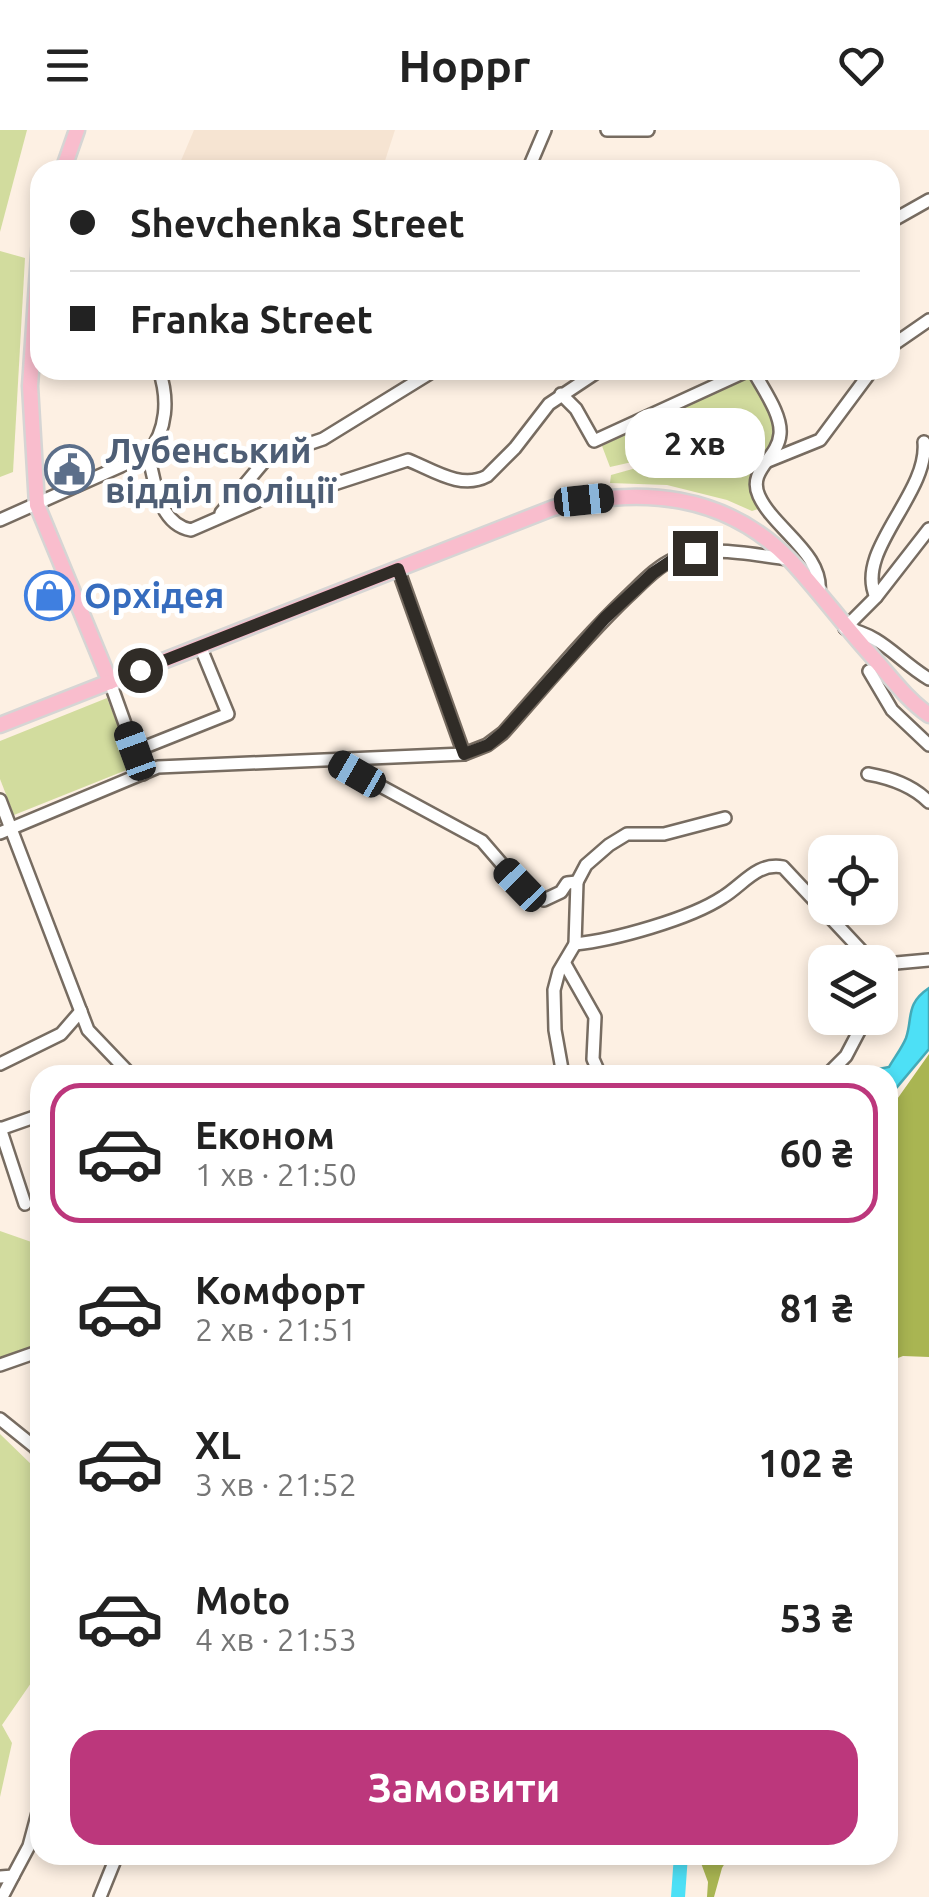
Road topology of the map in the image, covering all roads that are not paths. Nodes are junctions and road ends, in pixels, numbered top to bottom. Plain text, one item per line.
1 (544, 130) edge
2 (607, 130) edge
3 (648, 130) edge
4 (73, 131) edge
5 (66, 160) edge
6 (532, 160) edge
7 (929, 200) edge
8 (900, 216) edge
9 (929, 320) edge
10 (900, 340) edge
11 (30, 380) edge
12 (161, 380) edge
13 (404, 380) edge
14 (583, 380) edge
15 (729, 380) edge
16 (756, 380) edge
17 (865, 380) edge
18 (560, 394) junction
19 (924, 442) dead end
20 (148, 454) junction
21 (768, 461) junction
22 (36, 505) junction
23 (218, 516) junction
24 (0, 520) edge
25 (929, 529) edge
26 (788, 558) junction
27 (398, 569) junction
28 (819, 593) junction
29 (876, 598) junction
30 (844, 628) junction
31 (200, 646) junction
32 (869, 671) dead end
33 (929, 679) edge
34 (110, 682) junction
35 (929, 715) edge
36 (0, 725) edge
37 (929, 744) edge
38 (135, 751) junction
39 (464, 754) junction
40 (334, 761) junction
41 (143, 774) junction
42 (868, 774) dead end
43 (0, 800) edge
44 (929, 802) edge
45 (725, 818) dead end
46 (6, 831) edge
47 (577, 882) junction
48 (575, 944) junction
49 (856, 945) edge
50 (929, 960) edge
51 (898, 963) edge
52 (565, 964) junction
53 (81, 1012) junction
54 (857, 1035) edge
55 (0, 1064) edge
56 (121, 1065) edge
57 (560, 1065) edge
58 (596, 1065) edge
59 (837, 1065) edge
60 (30, 1118) edge
61 (0, 1129) edge
62 (25, 1204) dead end
63 (30, 1355) edge
64 (0, 1366) edge
65 (0, 1419) edge
66 (30, 1443) edge
67 (30, 1842) edge
68 (113, 1865) edge
69 (6, 1877) edge
70 (2, 1897) edge
71 (100, 1897) edge

1 - 6 street
2 - 3 street
4 - 5 main road
7 - 8 street
9 - 10 street
11 - 22 main road
12 - 20 street
13 - 23 street
14 - 18 street
15 - 18 street
16 - 21 street
17 - 21 street
18 - 23 street
19 - 29 street
20 - 22 street
20 - 23 street
21 - 28 street
22 - 24 street
22 - 34 main road
25 - 29 street
26 - 27 main road
26 - 28 main road
26 - 39 street
27 - 31 main road
27 - 39 street
28 - 30 main road
29 - 30 street
30 - 33 street
30 - 35 main road
31 - 34 main road
31 - 38 street
32 - 37 street
34 - 36 main road
34 - 38 street
38 - 41 street
39 - 40 street
40 - 41 street
40 - 47 street
41 - 46 street
42 - 44 street
43 - 46 street
45 - 47 street
46 - 53 street
47 - 48 street
48 - 49 street
48 - 52 street
50 - 51 street
52 - 57 street
52 - 58 street
53 - 55 street
53 - 56 street
54 - 59 street
60 - 61 street
61 - 62 street
63 - 64 street
65 - 66 street
67 - 69 street
68 - 71 street
69 - 70 street

